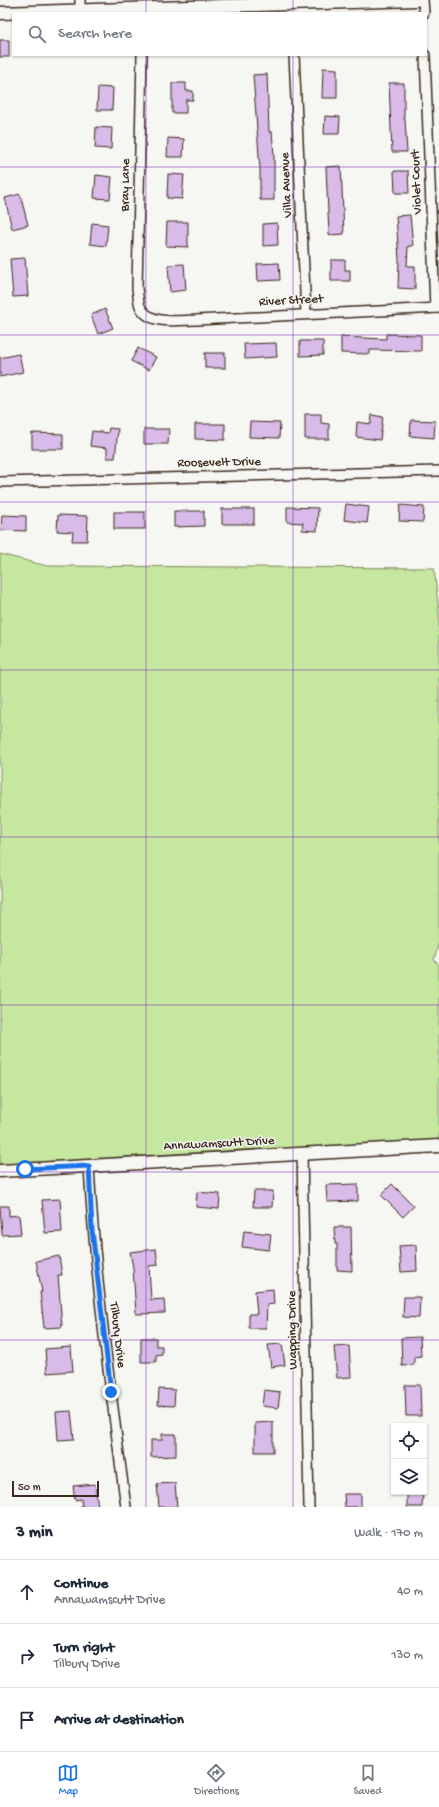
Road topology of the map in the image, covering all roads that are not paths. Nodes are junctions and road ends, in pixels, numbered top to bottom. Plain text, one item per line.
1 (416, 0) edge
2 (423, 0) edge
3 (264, 2) edge
4 (80, 5) edge
5 (292, 8) edge
6 (143, 10) edge
7 (424, 12) edge
8 (0, 13) edge
9 (142, 56) edge
10 (294, 56) edge
11 (425, 56) edge
12 (437, 308) edge
13 (146, 314) joint
14 (306, 314) junction
15 (439, 471) edge
16 (0, 482) edge
17 (439, 1146) edge
18 (302, 1153) junction
19 (89, 1166) junction
20 (0, 1171) edge
21 (126, 1507) edge
22 (309, 1507) edge

1 - 5 street
2 - 7 street
3 - 5 street
3 - 6 street
4 - 6 street
4 - 8 street
9 - 13 street, Bray Lane
10 - 14 street, Villa Avenue
11 - 12 street, Violet Court
12 - 14 street, River Street
13 - 14 street, River Street
15 - 16 street, Roosevelt Drive
17 - 18 street, Annawamscutt Drive
18 - 19 street, Annawamscutt Drive
18 - 22 street, Wapping Drive
19 - 20 street, Annawamscutt Drive
19 - 21 street, Tilbury Drive

